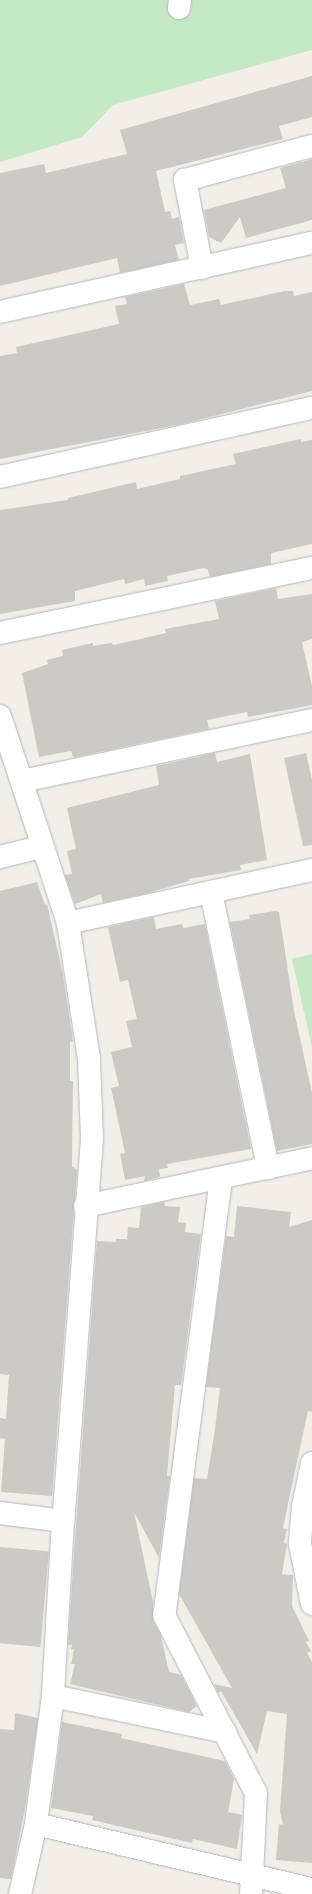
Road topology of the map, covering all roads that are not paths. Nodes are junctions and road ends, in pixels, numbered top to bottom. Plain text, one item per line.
1 (312, 146) edge
2 (312, 243) edge
3 (202, 268) junction
4 (0, 312) edge
5 (312, 408) edge
6 (0, 477) edge
7 (312, 568) edge
8 (0, 633) edge
9 (0, 716) edge
10 (312, 720) edge
11 (22, 781) junction
12 (42, 847) junction
13 (0, 856) edge
14 (312, 870) edge
15 (211, 892) junction
16 (68, 923) junction
17 (312, 1158) edge
18 (268, 1168) junction
19 (221, 1179) junction
20 (85, 1206) junction
21 (312, 1463) edge
22 (0, 1512) edge
23 (63, 1521) junction
24 (312, 1604) edge
25 (53, 1696) junction
26 (225, 1732) junction
27 (36, 1824) junction
28 (251, 1885) edge
29 (312, 1889) edge
30 (20, 1894) edge

1 - 3 street
2 - 3 street
3 - 4 street
5 - 6 street
7 - 8 street
9 - 11 street
10 - 11 street
11 - 12 street
12 - 13 street
12 - 16 street
14 - 15 street
15 - 16 street
15 - 18 street
16 - 20 street
17 - 18 street
18 - 19 street
19 - 20 street
19 - 26 street
20 - 23 street
21 - 24 street
22 - 23 street
23 - 25 street
25 - 26 street
25 - 27 street
26 - 28 street
27 - 28 street
27 - 30 street
28 - 29 street

